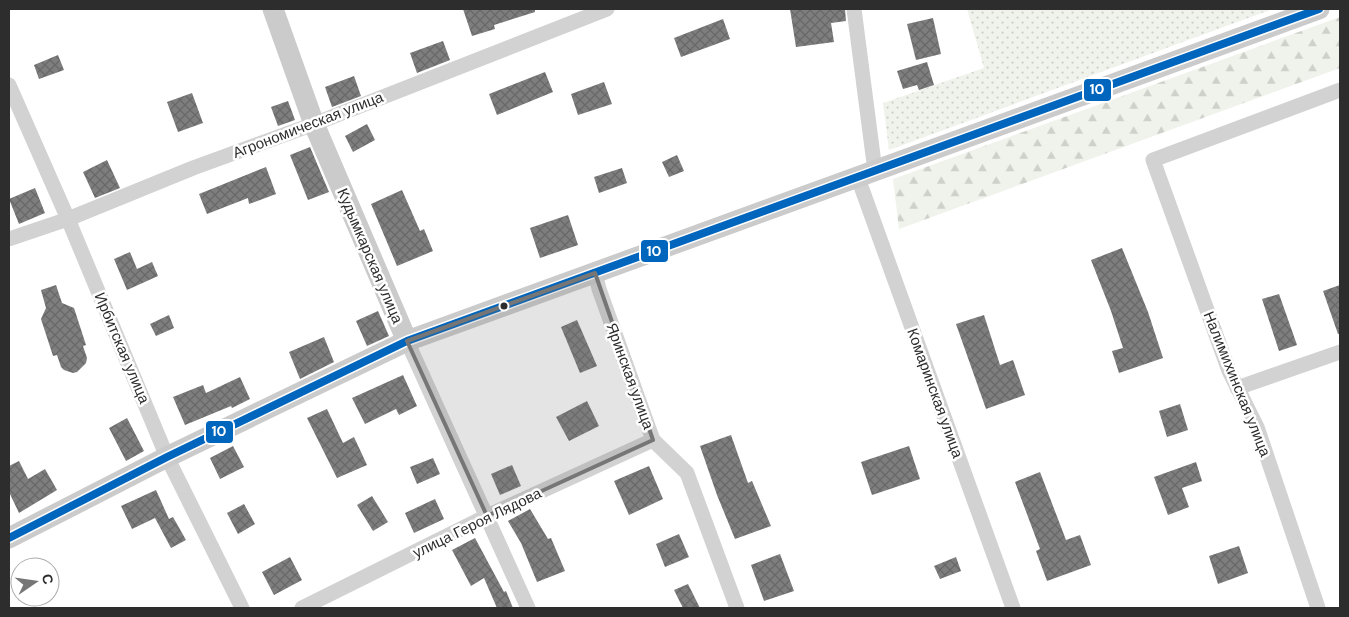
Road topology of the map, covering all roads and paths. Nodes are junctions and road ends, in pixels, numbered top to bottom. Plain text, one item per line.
1 (273, 9) edge
2 (607, 9) edge
3 (854, 9) edge
4 (1319, 9) edge
5 (9, 85) edge
6 (1340, 90) edge
7 (314, 124) junction
8 (867, 175) junction
9 (68, 219) junction
10 (9, 239) edge
11 (595, 272) junction
12 (407, 341) junction
13 (1340, 352) edge
14 (1237, 388) junction
15 (654, 440) junction
16 (167, 457) junction
17 (487, 516) junction
18 (9, 538) edge
19 (242, 608) edge
20 (302, 608) edge
21 (528, 608) edge
22 (737, 608) edge
23 (1012, 608) edge
24 (1318, 608) edge

1 - 7 street, Кудымкарская улица
2 - 7 street, Агрономическая улица
3 - 8 street, Комаринская улица
4 - 8 street
5 - 9 street, Ирбитская улица
6 - 14 street, Налимихинская улица
7 - 9 street, Агрономическая улица
7 - 12 street, Кудымкарская улица
8 - 11 street
8 - 23 street, Комаринская улица
9 - 10 street, Агрономическая улица
9 - 16 street, Ирбитская улица
11 - 12 street
11 - 15 street, Яринская улица
12 - 16 street
12 - 17 street, Кудымкарская улица
13 - 14 street
14 - 24 street, Налимихинская улица
15 - 17 street, улица Героя Лядова
15 - 22 street, Яринская улица
16 - 18 street
16 - 19 street, Ирбитская улица
17 - 20 street, улица Героя Лядова
17 - 21 street, Кудымкарская улица

